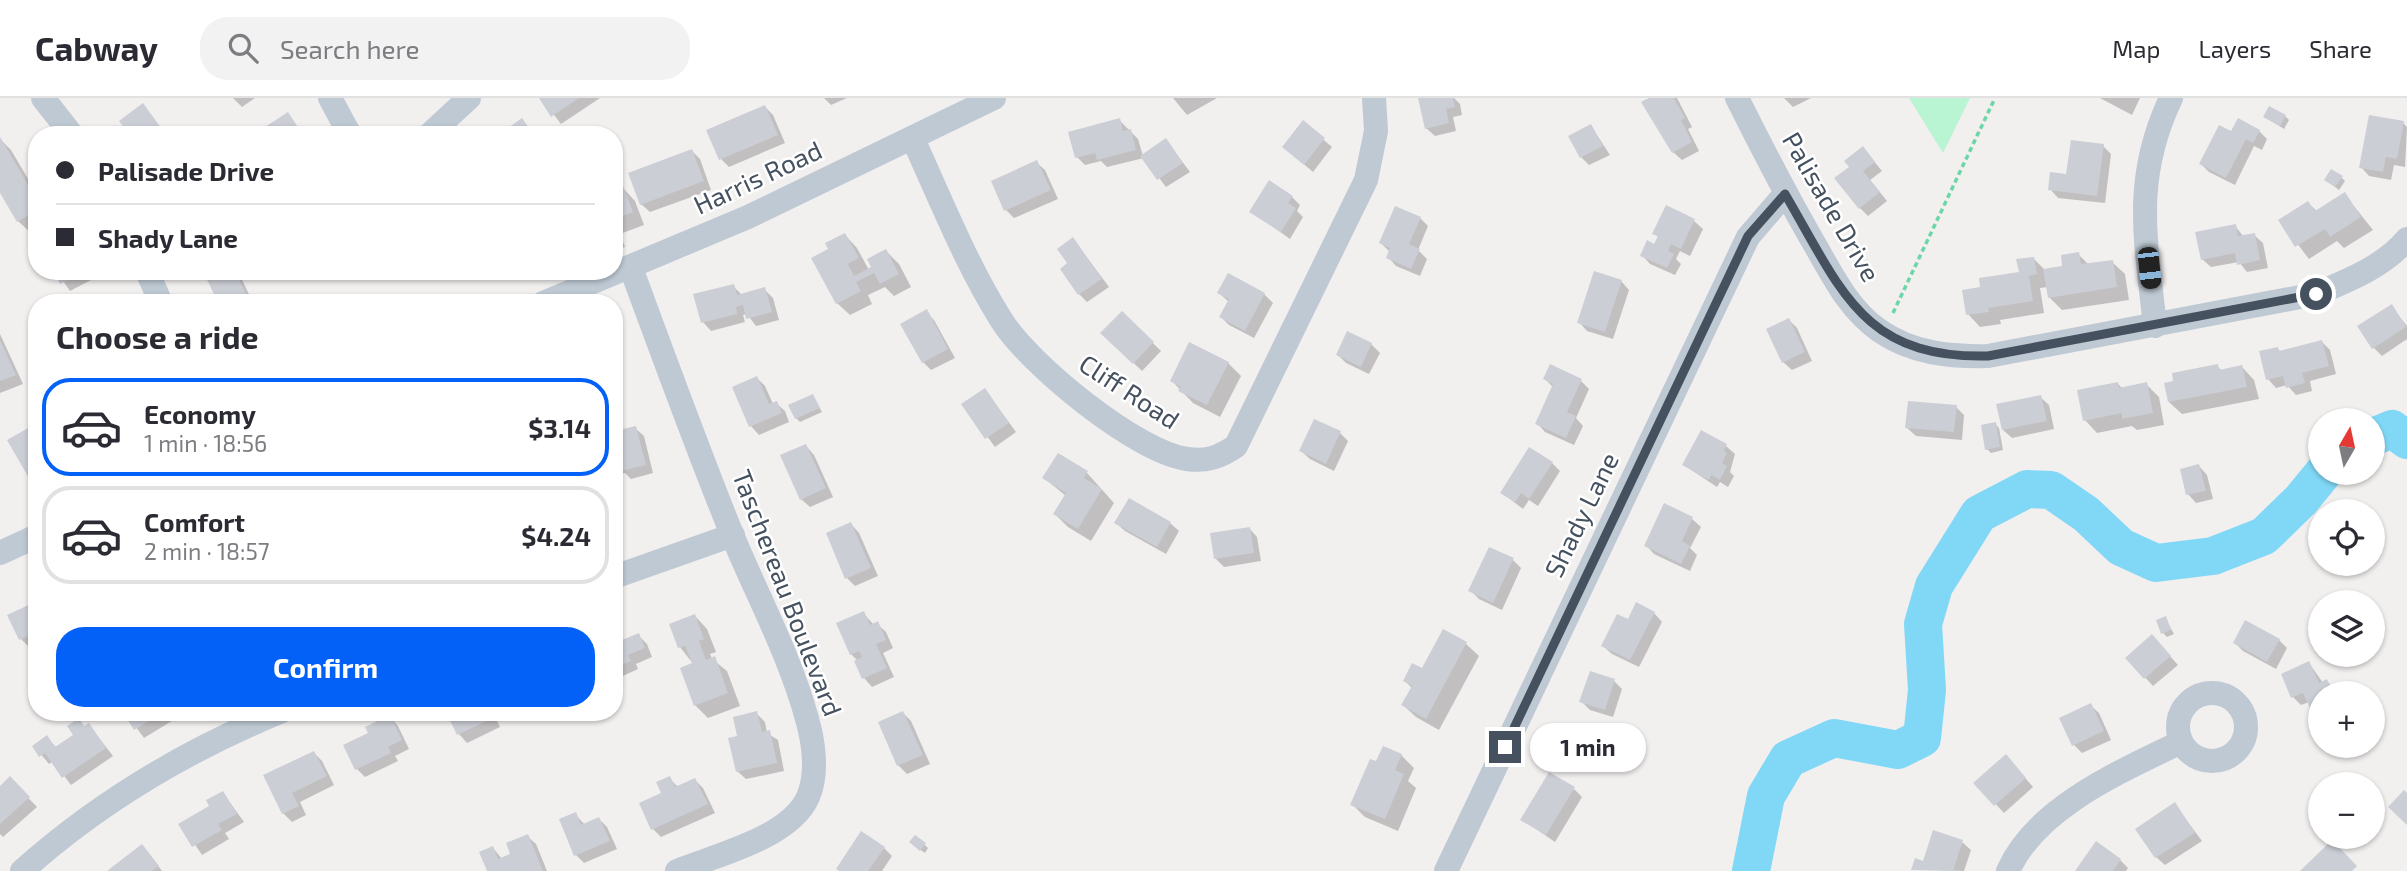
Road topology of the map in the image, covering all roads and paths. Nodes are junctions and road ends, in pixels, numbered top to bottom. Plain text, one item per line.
1 (43, 98) edge
2 (330, 98) edge
3 (469, 98) edge
4 (994, 98) edge
5 (1374, 98) edge
6 (1737, 98) edge
7 (1996, 98) edge
8 (2171, 98) edge
9 (65, 126) edge
10 (345, 126) edge
11 (439, 126) edge
12 (913, 139) junction
13 (1785, 194) junction
14 (2407, 239) edge
15 (631, 268) junction
16 (623, 271) edge
17 (601, 280) edge
18 (566, 294) edge
19 (1891, 318) dead end
20 (2154, 326) junction
21 (733, 535) junction
22 (28, 539) edge
23 (2, 547) edge
24 (623, 574) edge
25 (259, 721) edge
26 (2181, 742) dead end
27 (22, 871) edge
28 (677, 871) edge
29 (1446, 871) edge
30 (2008, 871) edge

1 - 9 street
2 - 10 street
3 - 11 street
4 - 12 street, Harris Road
5 - 12 street, Cliff Road
6 - 13 street, Palisade Drive
7 - 19 path
8 - 20 street
12 - 15 street, Harris Road
13 - 20 street, Palisade Drive
13 - 29 street, Shady Lane
14 - 20 street, Palisade Drive
15 - 16 street, Harris Road
15 - 21 street, Taschereau Boulevard
17 - 18 street, Harris Road
21 - 24 street
21 - 28 street, Taschereau Boulevard
22 - 23 street
25 - 27 street
26 - 30 street

